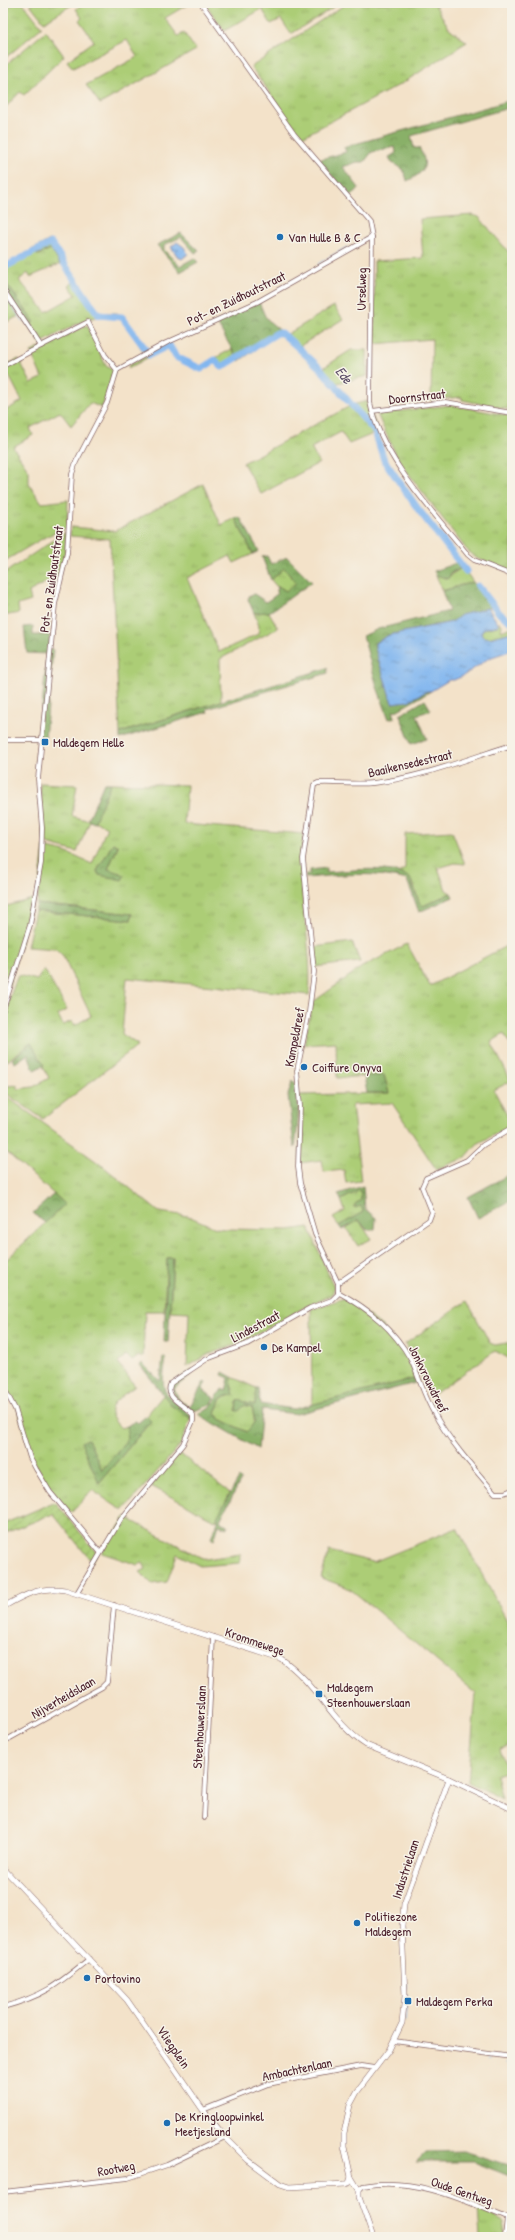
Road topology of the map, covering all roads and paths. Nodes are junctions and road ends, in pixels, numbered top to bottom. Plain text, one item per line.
1 (201, 3) edge
2 (372, 237) junction
3 (3, 289) edge
4 (41, 346) junction
5 (3, 366) edge
6 (117, 370) junction
7 (372, 411) junction
8 (512, 413) edge
9 (512, 575) edge
10 (3, 740) edge
11 (42, 740) junction
12 (512, 745) edge
13 (313, 788) joint
14 (3, 1010) edge
15 (512, 1128) edge
16 (338, 1283) junction
17 (338, 1292) junction
18 (3, 1386) edge
19 (512, 1490) edge
20 (100, 1552) junction
21 (77, 1593) junction
22 (114, 1605) junction
23 (3, 1607) edge
24 (213, 1637) junction
25 (3, 1742) edge
26 (449, 1779) junction
27 (512, 1809) edge
28 (204, 1818) dead end
29 (3, 1868) edge
30 (89, 1959) junction
31 (3, 2007) edge
32 (394, 2041) junction
33 (512, 2057) edge
34 (374, 2068) junction
35 (203, 2110) junction
36 (225, 2137) junction
37 (351, 2176) junction
38 (350, 2183) joint
39 (358, 2190) junction
40 (3, 2192) edge
41 (507, 2218) junction
42 (512, 2220) edge
43 (373, 2237) edge
44 (505, 2237) edge

1 - 2 street, Urselweg
2 - 6 street, Pot- en Zuidhoutstraat
2 - 7 street, Urselweg
3 - 4 street
4 - 5 street
4 - 6 street
6 - 11 street, Pot- en Zuidhoutstraat
7 - 8 street, Doornstraat
7 - 9 street, Urselweg
10 - 11 street
11 - 14 street, Pot- en Zuidhoutstraat
12 - 13 street, Baaikensedestraat
13 - 16 street, Kampeldreef
15 - 16 street
16 - 17 street
17 - 19 street, Jonkvrouwdreef
17 - 20 street, Lindestraat
18 - 20 street
20 - 21 street, Lindestraat
21 - 22 street, Krommewege
21 - 23 street, Krommewege
22 - 24 street, Krommewege
22 - 25 street, Nijverheidslaan
24 - 26 street, Krommewege
24 - 28 street, Steenhouwerslaan
26 - 27 street, Krommewege
26 - 32 street, Industrielaan
29 - 30 street, Vliegplein
30 - 31 street
30 - 35 street, Vliegplein
32 - 33 street
32 - 34 street, Industrielaan
34 - 35 street, Ambachtenlaan
34 - 37 street, Industrielaan
35 - 36 street, Vliegplein
36 - 38 street, Vliegplein
36 - 40 street, Rootweg
37 - 38 street, Industrielaan
37 - 39 street
39 - 41 street, Oude Gentweg
39 - 43 street
41 - 42 street, Oude Gentweg
41 - 44 street

